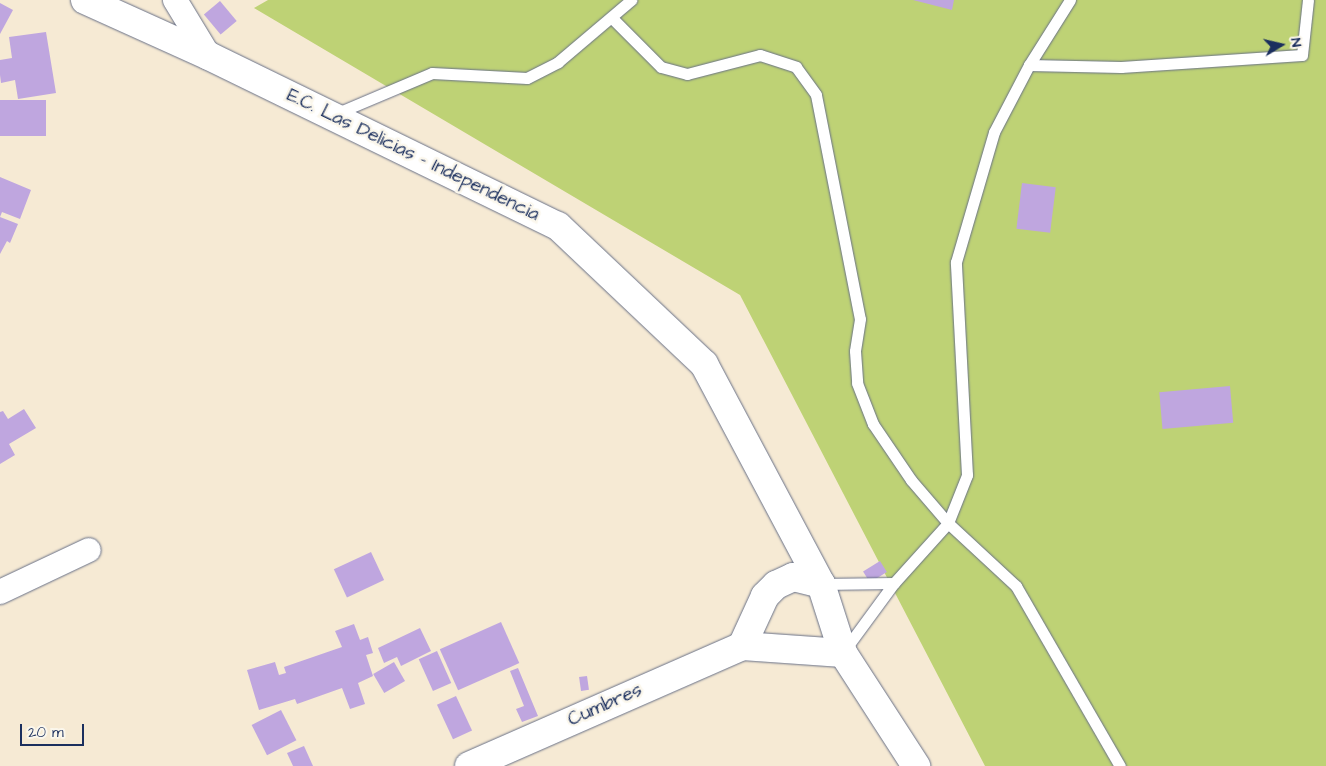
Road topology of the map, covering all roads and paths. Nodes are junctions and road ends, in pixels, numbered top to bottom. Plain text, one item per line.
1 (85, 0) edge
2 (175, 0) edge
3 (631, 0) edge
4 (1070, 0) edge
5 (1308, 0) edge
6 (612, 18) junction
7 (209, 56) junction
8 (1029, 64) junction
9 (331, 115) junction
10 (948, 523) junction
11 (89, 550) dead end
12 (821, 584) junction
13 (894, 584) junction
14 (0, 592) edge
15 (742, 646) junction
16 (843, 653) junction
17 (469, 766) edge
18 (916, 766) edge
19 (1120, 766) edge

1 - 7 street, E.C. Las Delicias - Independencia
2 - 7 street
3 - 6 lane
4 - 8 lane
5 - 8 lane
6 - 9 lane
6 - 10 lane
7 - 9 street, E.C. Las Delicias - Independencia
8 - 10 lane
9 - 12 street, E.C. Las Delicias - Independencia
10 - 13 lane
10 - 19 lane
11 - 14 street
12 - 13 lane
12 - 15 street
12 - 16 street, E.C. Las Delicias - Independencia
13 - 16 lane
15 - 16 street, Cumbres
15 - 17 street, Cumbres
16 - 18 street, E.C. Las Delicias - Independencia

